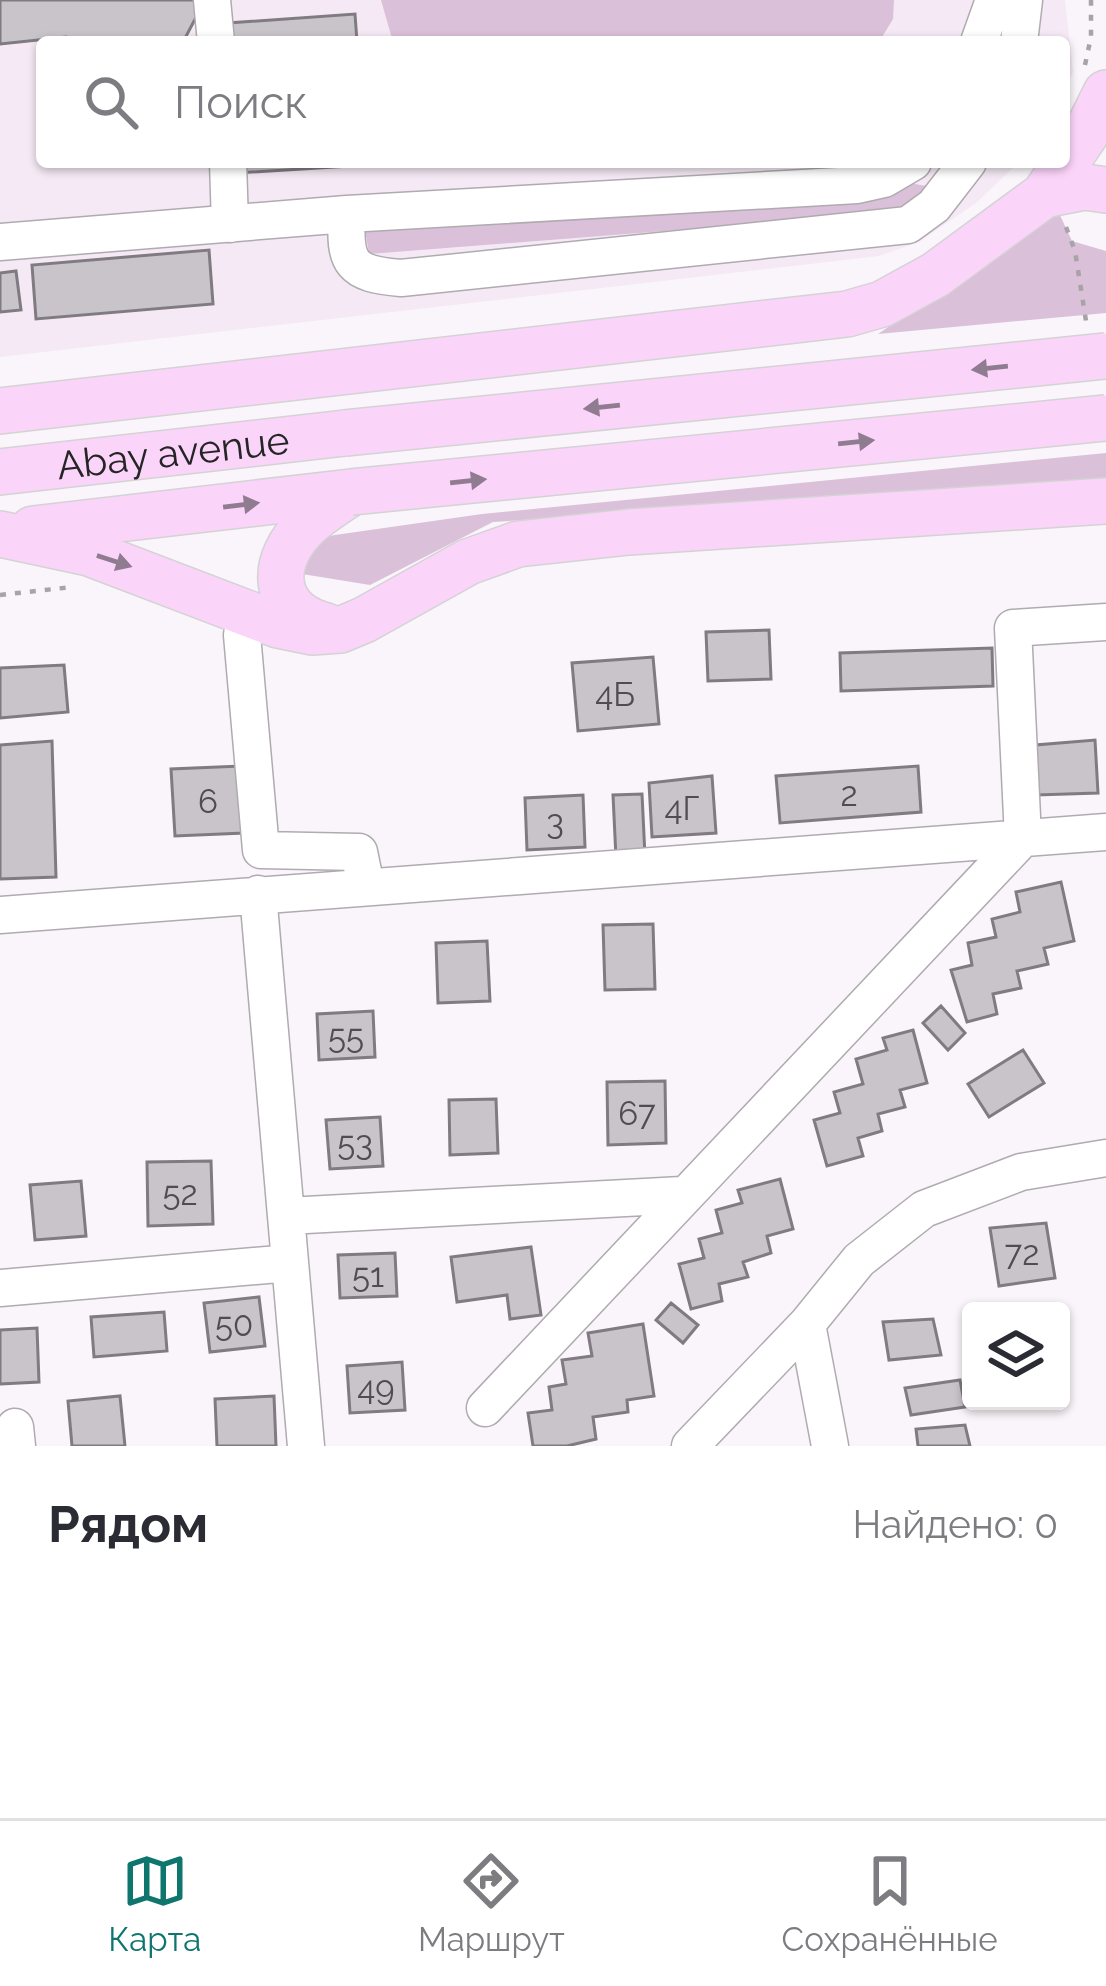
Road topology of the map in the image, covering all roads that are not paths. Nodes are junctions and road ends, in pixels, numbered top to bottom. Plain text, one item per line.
1 (212, 0) edge
2 (994, 0) edge
3 (1024, 0) edge
4 (215, 36) edge
5 (981, 36) edge
6 (1020, 36) edge
7 (1094, 86) edge
8 (1070, 157) edge
9 (228, 168) edge
10 (903, 168) edge
11 (963, 168) edge
12 (1062, 168) edge
13 (1106, 190) edge
14 (1044, 195) junction
15 (347, 214) junction
16 (230, 224) junction
17 (0, 242) edge
18 (1106, 356) edge
19 (0, 411) edge
20 (1106, 418) edge
21 (0, 472) edge
22 (351, 492) junction
23 (1104, 499) edge
24 (0, 534) edge
25 (1106, 622) edge
26 (340, 630) junction
27 (242, 635) dead end
28 (1106, 832) edge
29 (1023, 838) junction
30 (366, 886) junction
31 (258, 894) junction
32 (0, 915) edge
33 (1106, 1158) edge
34 (682, 1195) junction
35 (287, 1216) junction
36 (290, 1263) junction
37 (0, 1288) edge
38 (807, 1324) junction
39 (485, 1408) dead end
40 (306, 1446) edge
41 (690, 1446) edge
42 (830, 1446) edge

1 - 4 street
2 - 5 street
3 - 6 street
7 - 8 main road
9 - 16 street
10 - 15 street
11 - 15 street
12 - 14 main road
13 - 14 main road
14 - 19 main road
15 - 16 street
16 - 17 street
18 -> 21 main road, Abay avenue, bridge
22 -> 20 main road, bridge
24 -> 22 main road
22 - 26 main road
23 - 26 main road
24 -> 26 main road
25 - 29 street
27 - 30 street
28 - 29 street
29 - 30 street
29 - 34 street
30 - 31 street
31 - 32 street
31 - 35 street
33 - 38 street
34 - 35 street
34 - 39 street
35 - 36 street
36 - 37 street
36 - 40 street
38 - 41 street
38 - 42 street

